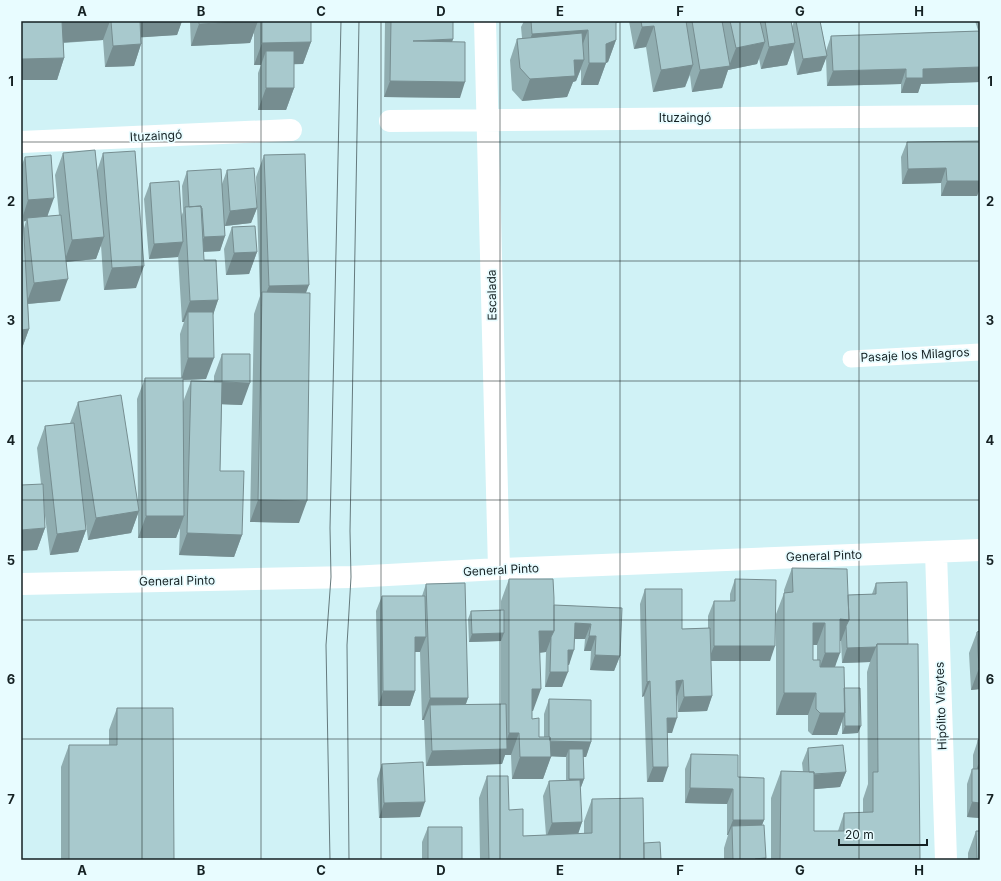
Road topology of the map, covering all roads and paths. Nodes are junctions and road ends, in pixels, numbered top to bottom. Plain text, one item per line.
1 (485, 21) edge
2 (980, 116) edge
3 (390, 120) dead end
4 (488, 120) junction
5 (291, 130) dead end
6 (21, 142) edge
7 (980, 352) edge
8 (851, 359) dead end
9 (980, 550) edge
10 (936, 552) junction
11 (499, 569) junction
12 (21, 584) edge
13 (946, 860) edge

1 - 4 street, Escalada
2 - 4 street, Ituzaingó
3 - 4 street, Ituzaingó
4 - 11 street, Escalada
5 - 6 street, Ituzaingó
7 - 8 lane, Pasaje los Milagros
9 - 10 street, General Pinto
10 - 11 street, General Pinto
10 - 13 street, Hipólito Vieytes
11 - 12 street, General Pinto

